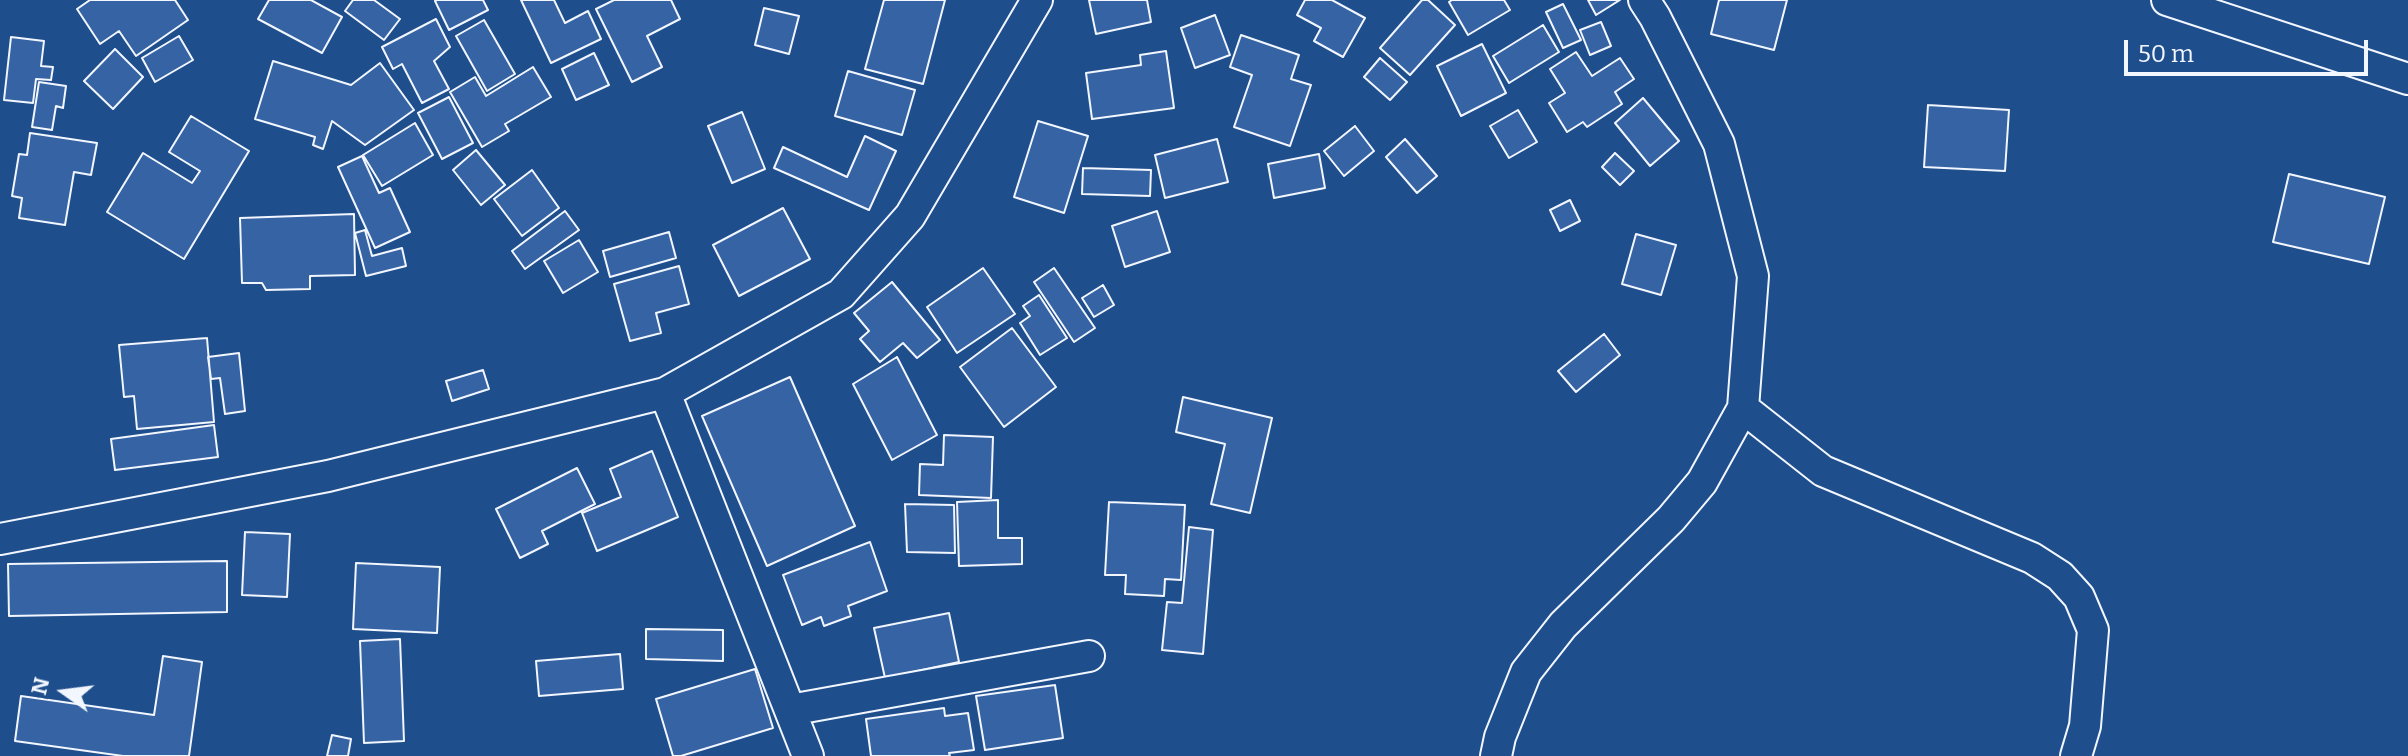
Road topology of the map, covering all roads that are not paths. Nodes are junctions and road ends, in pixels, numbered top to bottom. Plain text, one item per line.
1 (1037, 0) edge
2 (1644, 0) edge
3 (2167, 0) edge
4 (2408, 79) edge
5 (665, 393) junction
6 (1743, 408) junction
7 (0, 539) edge
8 (1089, 656) dead end
9 (790, 710) junction
10 (808, 756) edge
11 (1496, 756) edge
12 (2076, 756) edge

1 - 5 street
2 - 6 street
3 - 4 street
5 - 7 street
5 - 9 street
6 - 11 street
6 - 12 street
8 - 9 street
9 - 10 street

